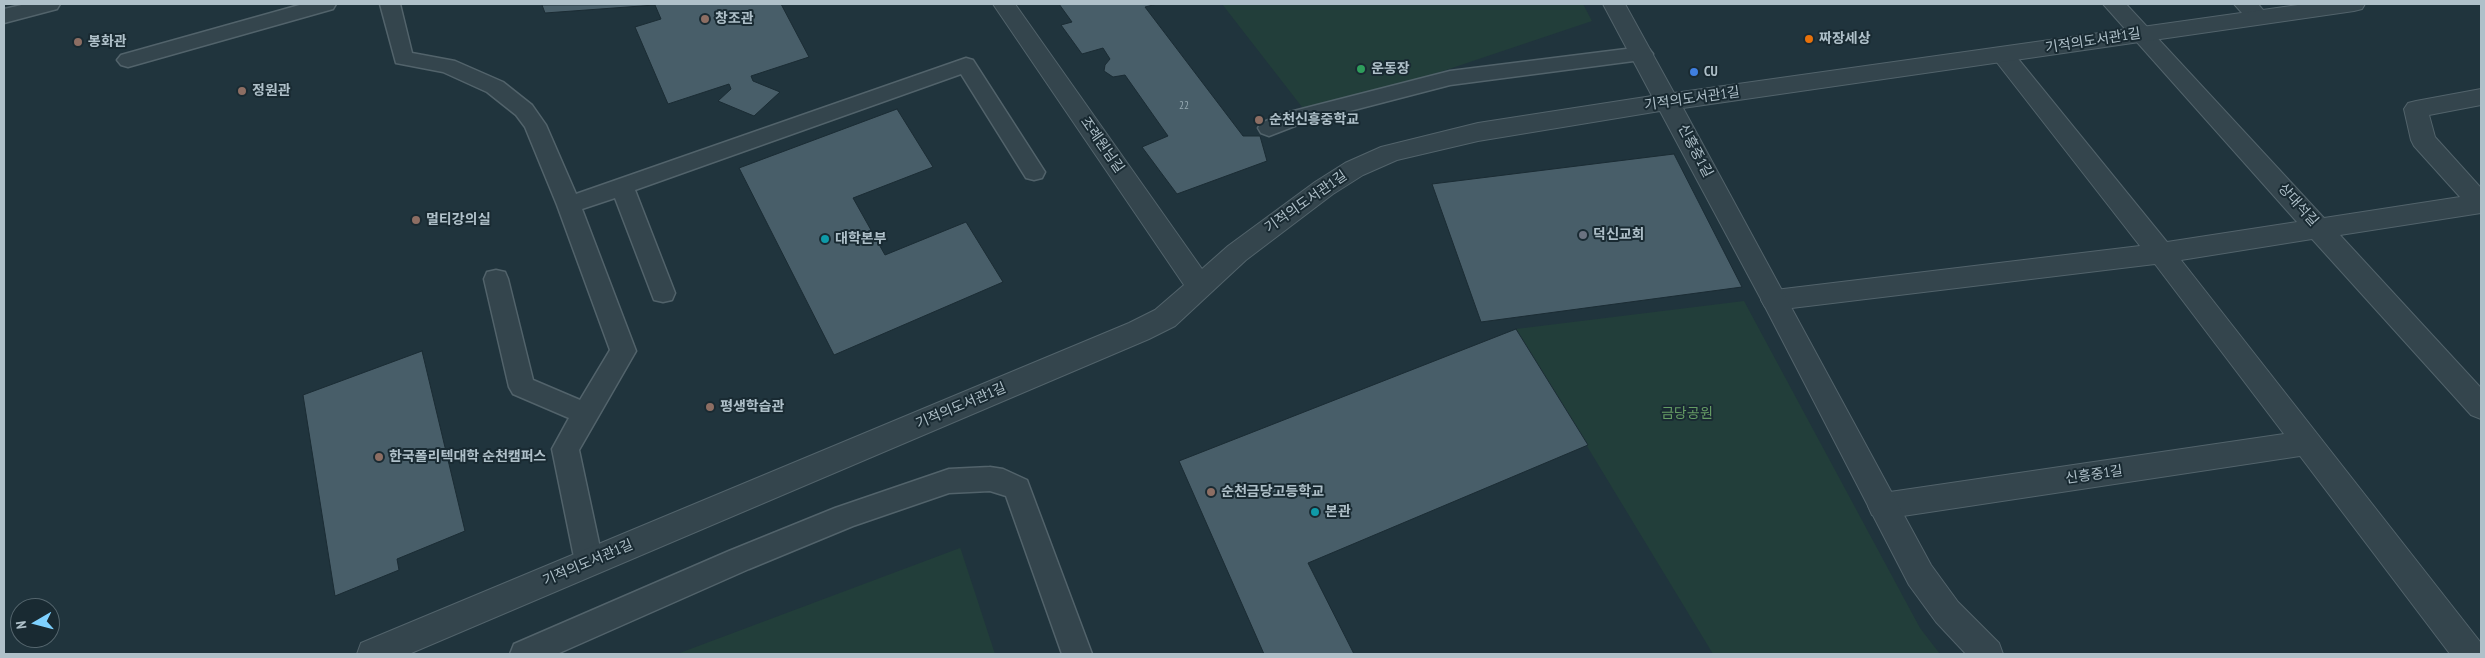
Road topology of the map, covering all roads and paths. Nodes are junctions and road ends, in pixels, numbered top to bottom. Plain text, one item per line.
1 (50, 4) edge
2 (326, 4) edge
3 (390, 4) edge
4 (1004, 4) edge
5 (1614, 4) edge
6 (2114, 4) edge
7 (2354, 4) edge
8 (2252, 10) edge
9 (4, 16) edge
10 (2143, 33) junction
11 (1642, 54) junction
12 (2003, 55) junction
13 (128, 60) dead end
14 (2481, 97) edge
15 (1668, 102) junction
16 (1269, 128) dead end
17 (1034, 172) dead end
18 (622, 186) junction
19 (2481, 204) edge
20 (568, 206) junction
21 (2320, 229) junction
22 (2161, 253) junction
23 (496, 279) dead end
24 (1200, 287) junction
25 (662, 293) dead end
26 (1775, 300) junction
27 (2481, 407) edge
28 (586, 414) junction
29 (2306, 443) junction
30 (1883, 506) junction
31 (589, 562) junction
32 (374, 654) edge
33 (525, 654) edge
34 (1077, 654) edge
35 (1987, 654) edge
36 (2470, 654) edge

1 - 9 lane
2 - 13 lane
3 - 20 lane
4 - 24 street, 조례원님길
5 - 11 street, 신흥중1길
6 - 10 street, 상대석길
7 - 8 street, 기적의도서관1길
8 - 10 street, 기적의도서관1길
10 - 12 street, 기적의도서관1길
10 - 21 street, 상대석길
11 - 15 street, 신흥중1길
11 - 16 lane
12 - 15 street, 기적의도서관1길
12 - 22 street
14 - 19 street
15 - 24 street, 기적의도서관1길
15 - 26 street, 신흥중1길
17 - 18 lane
18 - 20 lane
18 - 25 lane
19 - 21 street
20 - 28 lane
21 - 22 street
21 - 27 street, 상대석길
22 - 26 street
22 - 29 street
23 - 28 lane
24 - 31 street, 기적의도서관1길
26 - 30 street, 신흥중1길
28 - 31 lane
29 - 30 street, 신흥중1길
29 - 36 street
30 - 35 street, 신흥중1길
31 - 32 street, 기적의도서관1길
33 - 34 lane

